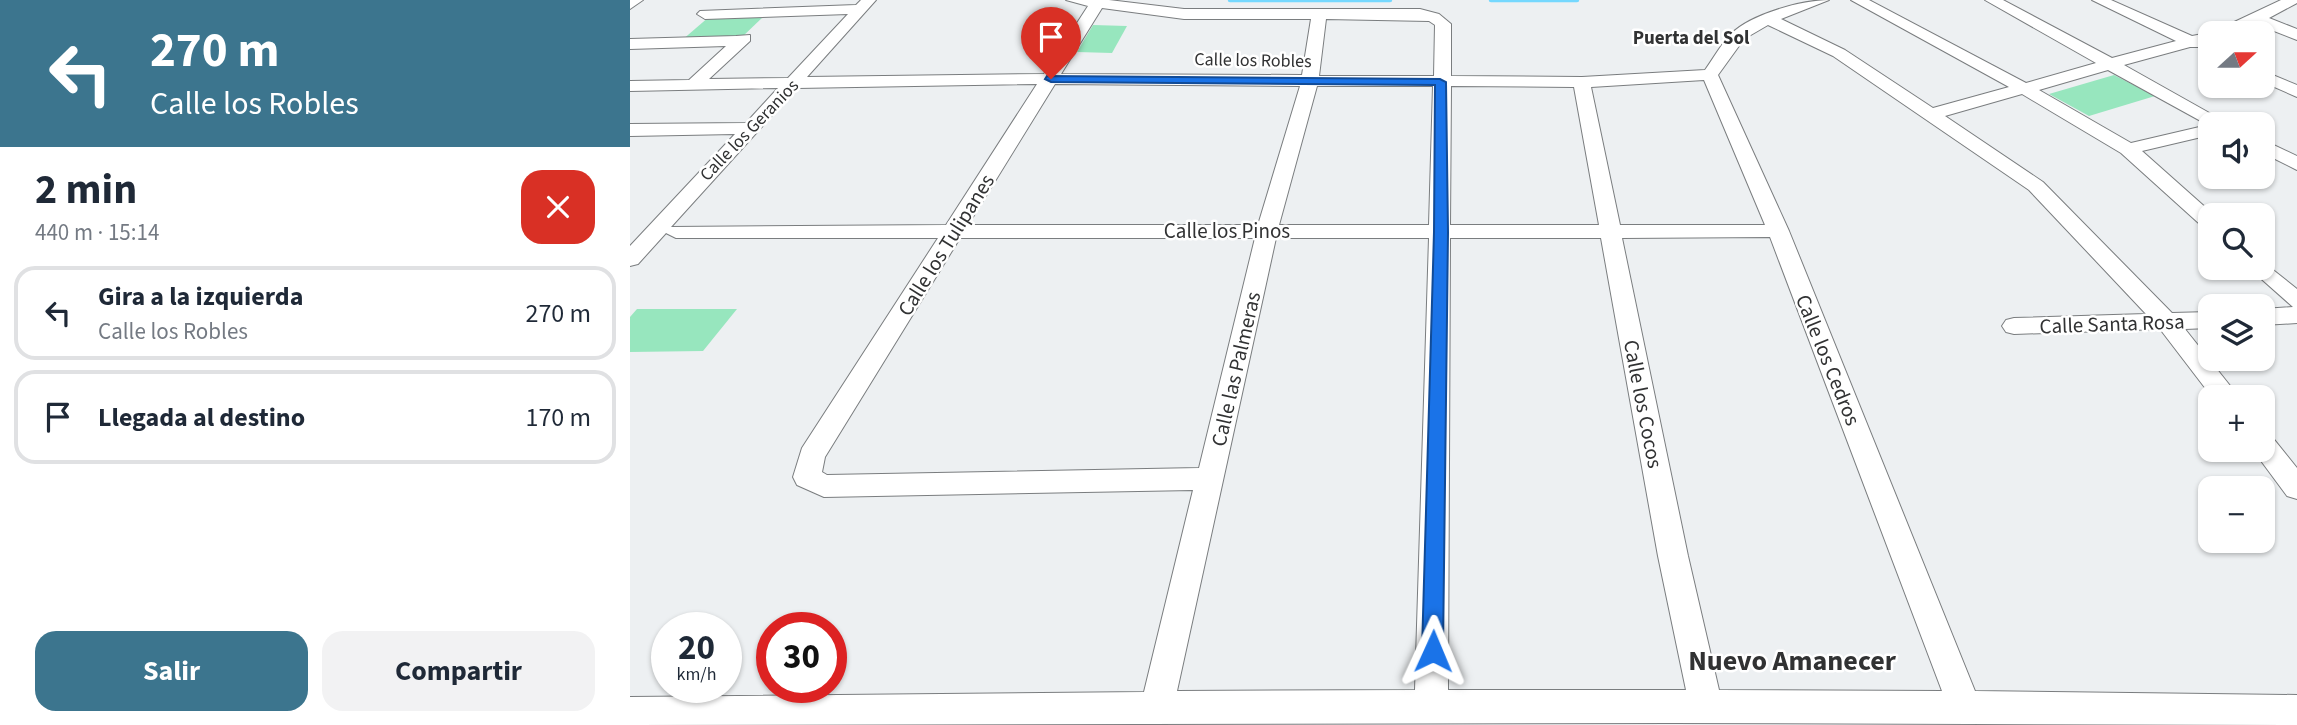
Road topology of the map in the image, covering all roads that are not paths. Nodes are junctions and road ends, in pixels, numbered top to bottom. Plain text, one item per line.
1 (636, 0) edge
2 (721, 0) edge
3 (1073, 0) edge
4 (1822, 0) edge
5 (1858, 0) edge
6 (1992, 0) edge
7 (2101, 0) edge
8 (630, 4) edge
9 (864, 5) edge
10 (1096, 5) junction
11 (2291, 5) edge
12 (772, 12) junction
13 (1319, 13) junction
14 (1769, 19) junction
15 (2256, 19) junction
16 (697, 21) junction
17 (2251, 21) edge
18 (2297, 35) edge
19 (741, 41) junction
20 (2198, 41) edge
21 (2193, 42) junction
22 (671, 43) junction
23 (630, 44) edge
24 (2198, 45) edge
25 (2108, 64) junction
26 (1710, 75) junction
27 (1051, 79) junction
28 (1310, 81) junction
29 (796, 82) junction
30 (1440, 82) junction
31 (1582, 82) junction
32 (2275, 82) edge
33 (693, 85) junction
34 (630, 86) edge
35 (2025, 89) junction
36 (2297, 92) edge
37 (2198, 112) edge
38 (1933, 114) junction
39 (750, 128) junction
40 (634, 133) edge
41 (2198, 133) edge
42 (2128, 149) junction
43 (2275, 152) edge
44 (2297, 164) edge
45 (2198, 212) edge
46 (956, 231) junction
47 (1267, 231) junction
48 (1609, 231) junction
49 (1777, 231) junction
50 (676, 232) dead end
51 (1441, 232) junction
52 (640, 234) edge
53 (630, 259) edge
54 (2273, 280) edge
55 (2297, 301) edge
56 (2297, 315) edge
57 (2275, 316) edge
58 (2198, 321) edge
59 (2168, 323) junction
60 (2014, 326) dead end
61 (2217, 385) edge
62 (2275, 460) edge
63 (1211, 479) junction
64 (2297, 488) edge
65 (2297, 711) edge
66 (630, 713) edge
67 (1969, 715) edge
68 (1155, 716) edge
69 (1431, 716) edge
70 (1708, 716) edge

1 - 8 street
2 - 16 street
3 - 10 street
4 - 14 street
5 - 35 street
6 - 25 street
7 - 21 street
9 - 12 street
9 - 29 street, Calle los Geranios
10 - 13 street
10 - 27 street, Calle los Tulipanes
11 - 15 street
12 - 16 street
12 - 19 street
13 - 28 street, Calle las Palmeras
13 - 30 street
14 - 26 street
14 - 38 street
15 - 17 street
15 - 18 street
16 - 22 street
19 - 22 street
19 - 33 street
20 - 21 street
21 - 24 street
21 - 25 street
22 - 23 street
25 - 35 street
25 - 37 street
26 - 31 street, Calle los Robles
26 - 49 street, Calle los Cedros
27 - 28 street, Calle los Robles
27 - 29 street, Calle los Robles
27 - 46 street, Calle los Tulipanes
28 - 30 street, Calle los Robles
28 - 47 street, Calle las Palmeras
29 - 33 street, Calle los Robles
29 - 39 street, Calle los Geranios
30 - 31 street, Calle los Robles
30 - 51 street
31 - 48 street, Calle los Cocos
32 - 36 street
33 - 34 street, Calle los Robles
35 - 38 street
35 - 42 street
38 - 59 street
39 - 40 street
39 - 52 street, Calle los Geranios
41 - 42 street
42 - 45 street
43 - 44 street
46 - 47 street, Calle los Pinos
46 - 50 street, Calle los Pinos
46 - 63 street, Calle los Tulipanes
47 - 51 street, Calle los Pinos
47 - 63 street, Calle las Palmeras
48 - 49 street, Calle los Pinos
48 - 51 street, Calle los Pinos
48 - 70 street, Calle los Cocos
49 - 67 street, Calle los Cedros
51 - 69 street
52 - 53 street, Calle los Geranios
54 - 55 street
56 - 57 street
58 - 59 street, Calle Santa Rosa
59 - 60 street, Calle Santa Rosa
59 - 61 street
62 - 64 street
63 - 68 street, Calle las Palmeras
65 - 67 street
66 - 68 street
67 - 70 street
68 - 69 street
69 - 70 street

